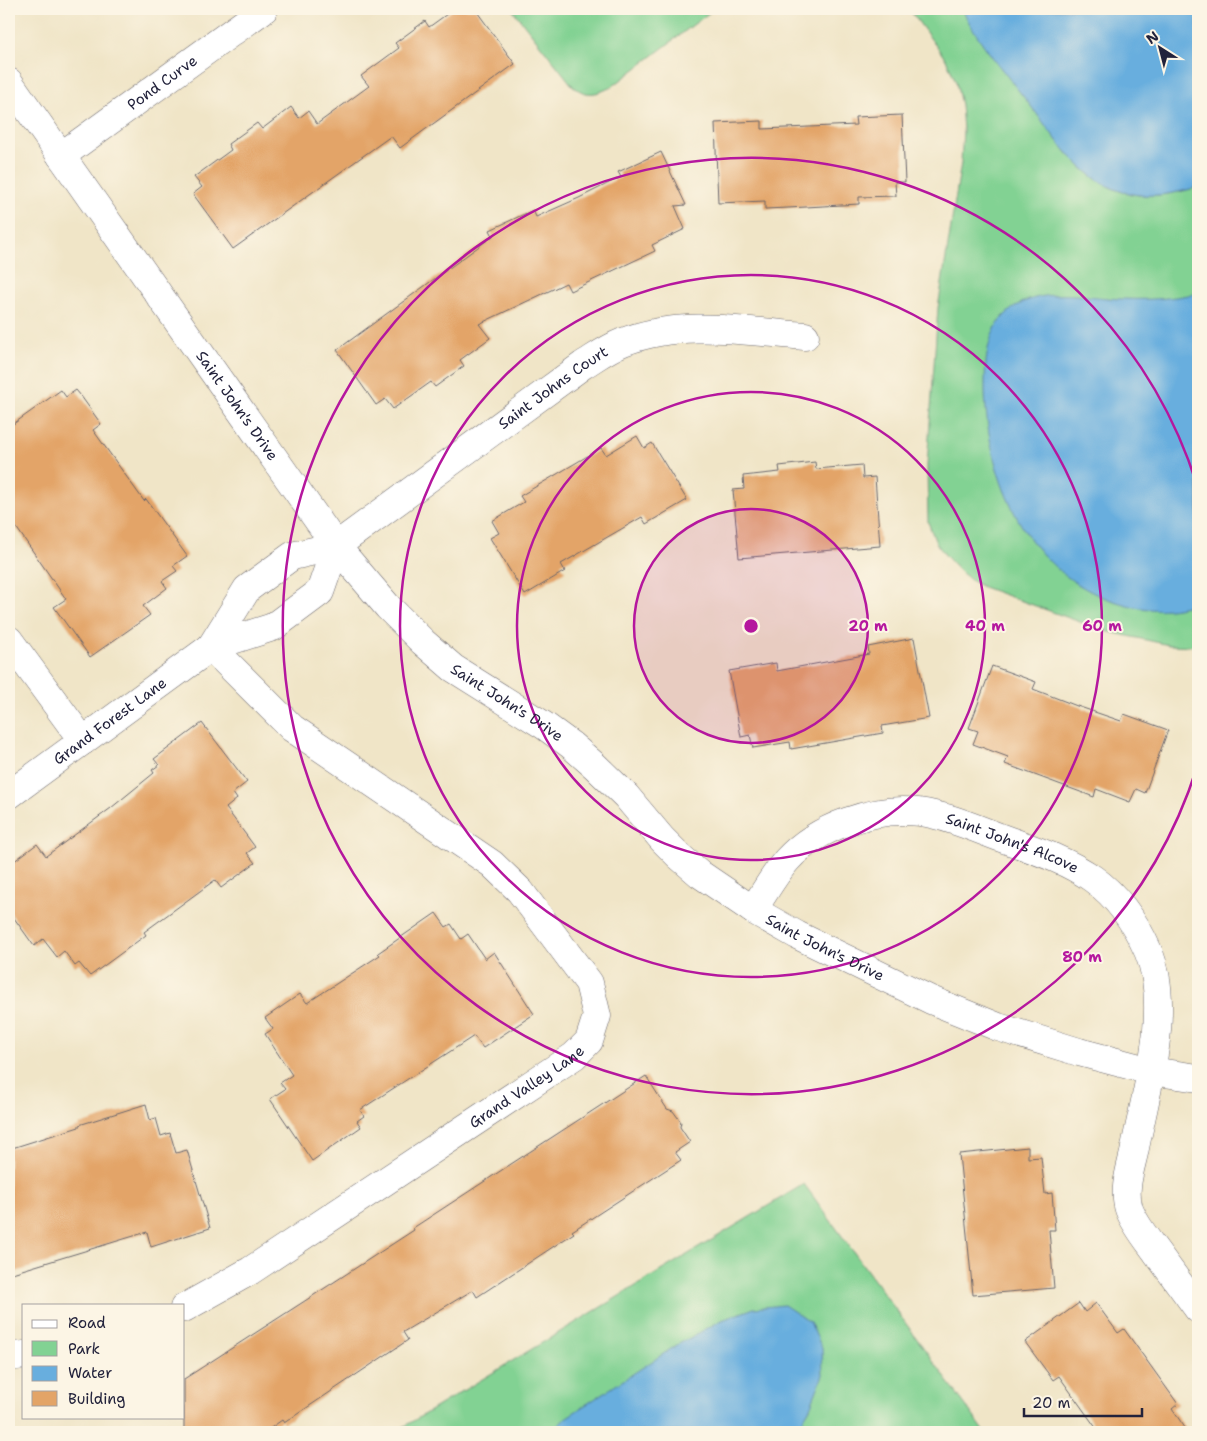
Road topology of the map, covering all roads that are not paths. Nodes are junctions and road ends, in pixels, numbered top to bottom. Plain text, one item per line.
1 (264, 9) edge
2 (9, 82) edge
3 (61, 156) junction
4 (805, 336) dead end
5 (336, 546) junction
6 (9, 640) edge
7 (211, 647) junction
8 (84, 741) junction
9 (9, 795) edge
10 (753, 910) junction
11 (1151, 1071) junction
12 (1198, 1078) edge
13 (185, 1307) edge
14 (1198, 1309) edge
15 (22, 1356) edge
16 (9, 1357) edge

1 - 3 street, Pond Curve
2 - 3 street, Saint John's Drive
3 - 5 street, Saint John's Drive
4 - 5 street, Saint Johns Court
5 - 7 street, Grand Forest Lane
5 - 7 street, Grand Forest Lane
5 - 10 street, Saint John's Drive
6 - 8 street
7 - 8 street, Grand Forest Lane
7 - 13 street, Grand Valley Lane
8 - 9 street, Grand Forest Lane
10 - 11 street, Saint John's Drive
10 - 11 street, Saint John's Alcove
11 - 12 street, Saint John's Drive
11 - 14 street, Saint John's Alcove
15 - 16 street

